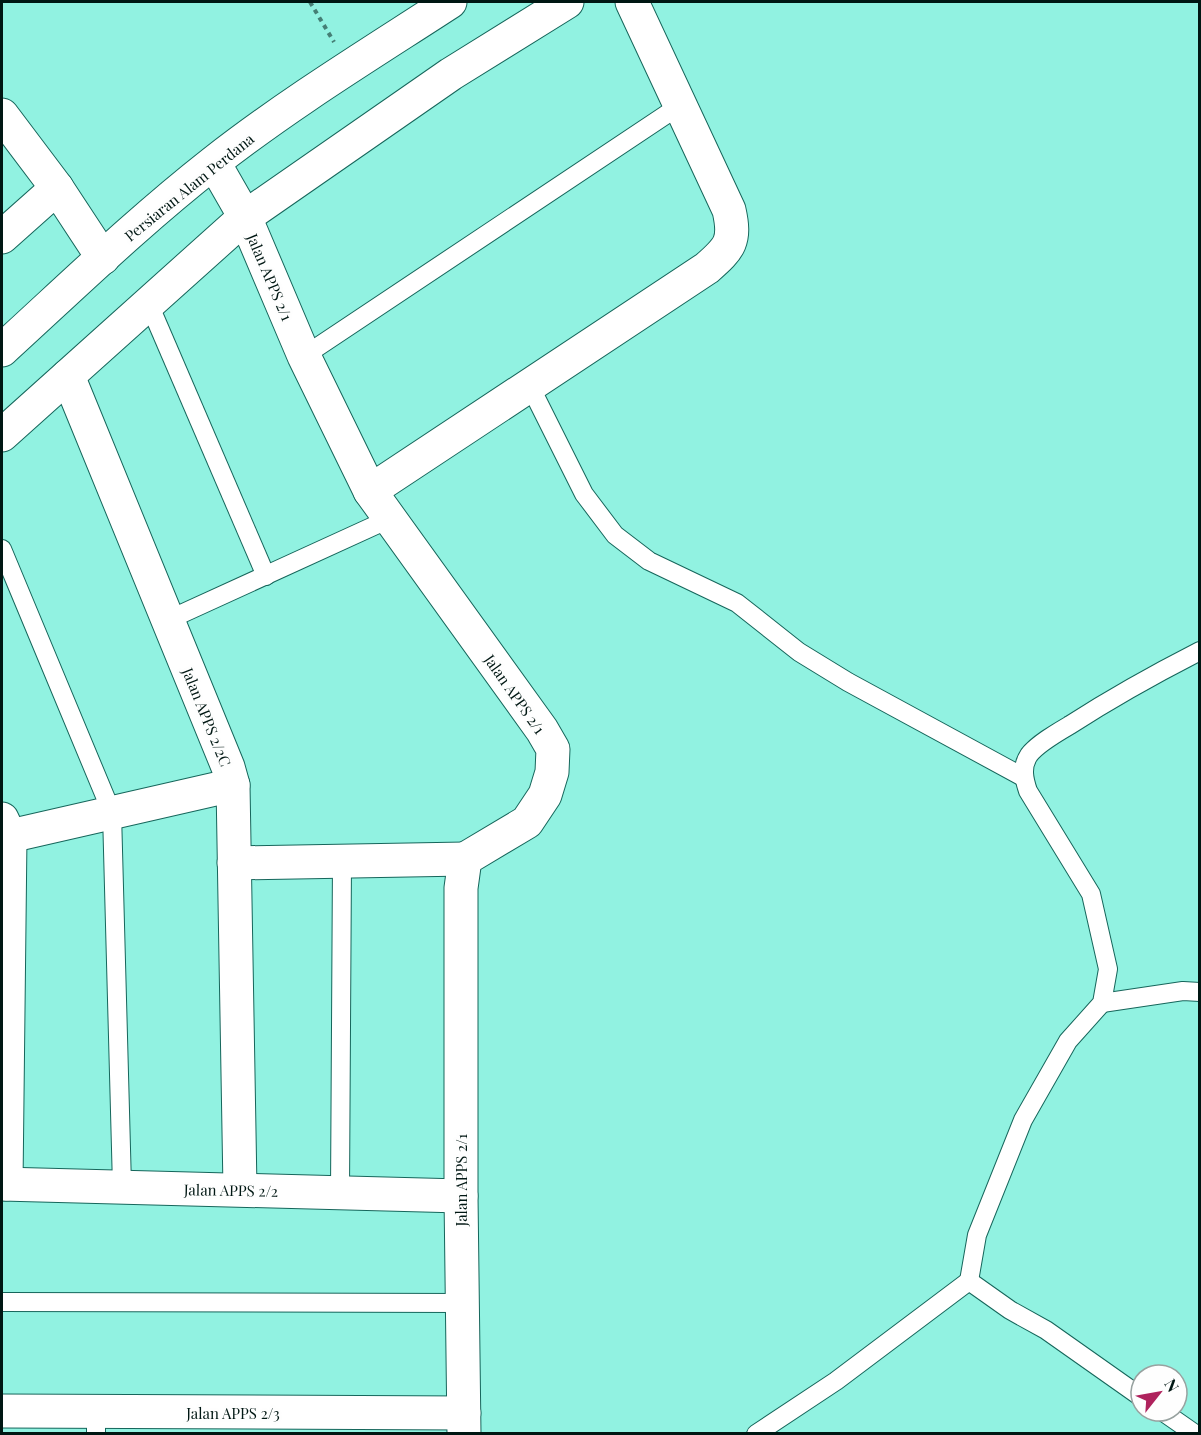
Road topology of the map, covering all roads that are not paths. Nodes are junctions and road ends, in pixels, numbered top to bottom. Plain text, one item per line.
1 (450, 2) edge
2 (567, 2) edge
3 (632, 2) edge
4 (679, 106) junction
5 (2, 115) edge
6 (214, 163) junction
7 (57, 188) junction
8 (245, 218) junction
9 (2, 237) edge
10 (103, 258) junction
11 (149, 304) junction
12 (2, 350) edge
13 (304, 356) junction
14 (68, 376) junction
15 (529, 384) junction
16 (2, 435) edge
17 (370, 491) junction
18 (389, 519) junction
19 (2, 549) edge
20 (266, 576) junction
21 (168, 620) junction
22 (1200, 651) edge
23 (1023, 777) junction
24 (233, 785) junction
25 (112, 813) junction
26 (6, 828) edge
27 (465, 859) junction
28 (342, 861) junction
29 (234, 863) junction
30 (1200, 992) edge
31 (1102, 1003) junction
32 (4, 1184) edge
33 (123, 1186) junction
34 (240, 1189) junction
35 (340, 1192) junction
36 (460, 1196) junction
37 (969, 1281) junction
38 (2, 1302) edge
39 (462, 1304) junction
40 (1129, 1388) edge
41 (2, 1411) edge
42 (96, 1423) edge
43 (464, 1423) edge
44 (1179, 1423) edge
45 (756, 1434) edge
46 (1195, 1434) edge

1 - 6 street, Persiaran Alam Perdana
2 - 8 street
3 - 4 street
4 - 13 lane
4 - 15 street
5 - 7 street
6 - 8 street, Jalan APPS 2/1
6 - 10 street, Persiaran Alam Perdana
7 - 9 street
7 - 10 street
8 - 11 street
8 - 13 street, Jalan APPS 2/1
10 - 12 street, Persiaran Alam Perdana
11 - 14 street
11 - 20 lane
13 - 17 street, Jalan APPS 2/1
14 - 16 street
14 - 21 street, Jalan APPS 2/2C
15 - 17 street
15 - 23 lane
17 - 18 street, Jalan APPS 2/1
18 - 20 lane
18 - 27 street, Jalan APPS 2/1
19 - 25 lane
20 - 21 lane
21 - 24 street, Jalan APPS 2/2C
22 - 23 lane
23 - 31 lane
24 - 25 street
24 - 29 street, Jalan APPS 2/2C
25 - 26 street
25 - 33 lane
26 - 32 street
27 - 28 street
27 - 36 street, Jalan APPS 2/1
28 - 29 street
28 - 35 lane
29 - 34 street, Jalan APPS 2/2C
30 - 31 lane
31 - 37 lane
32 - 33 street, Jalan APPS 2/2
33 - 34 street, Jalan APPS 2/2
34 - 35 street, Jalan APPS 2/2
35 - 36 street, Jalan APPS 2/2
36 - 39 street, Jalan APPS 2/1
37 - 40 lane
37 - 45 lane
38 - 39 lane
39 - 43 street, Jalan APPS 2/1
41 - 42 street, Jalan APPS 2/3
42 - 43 street, Jalan APPS 2/3
44 - 46 lane

